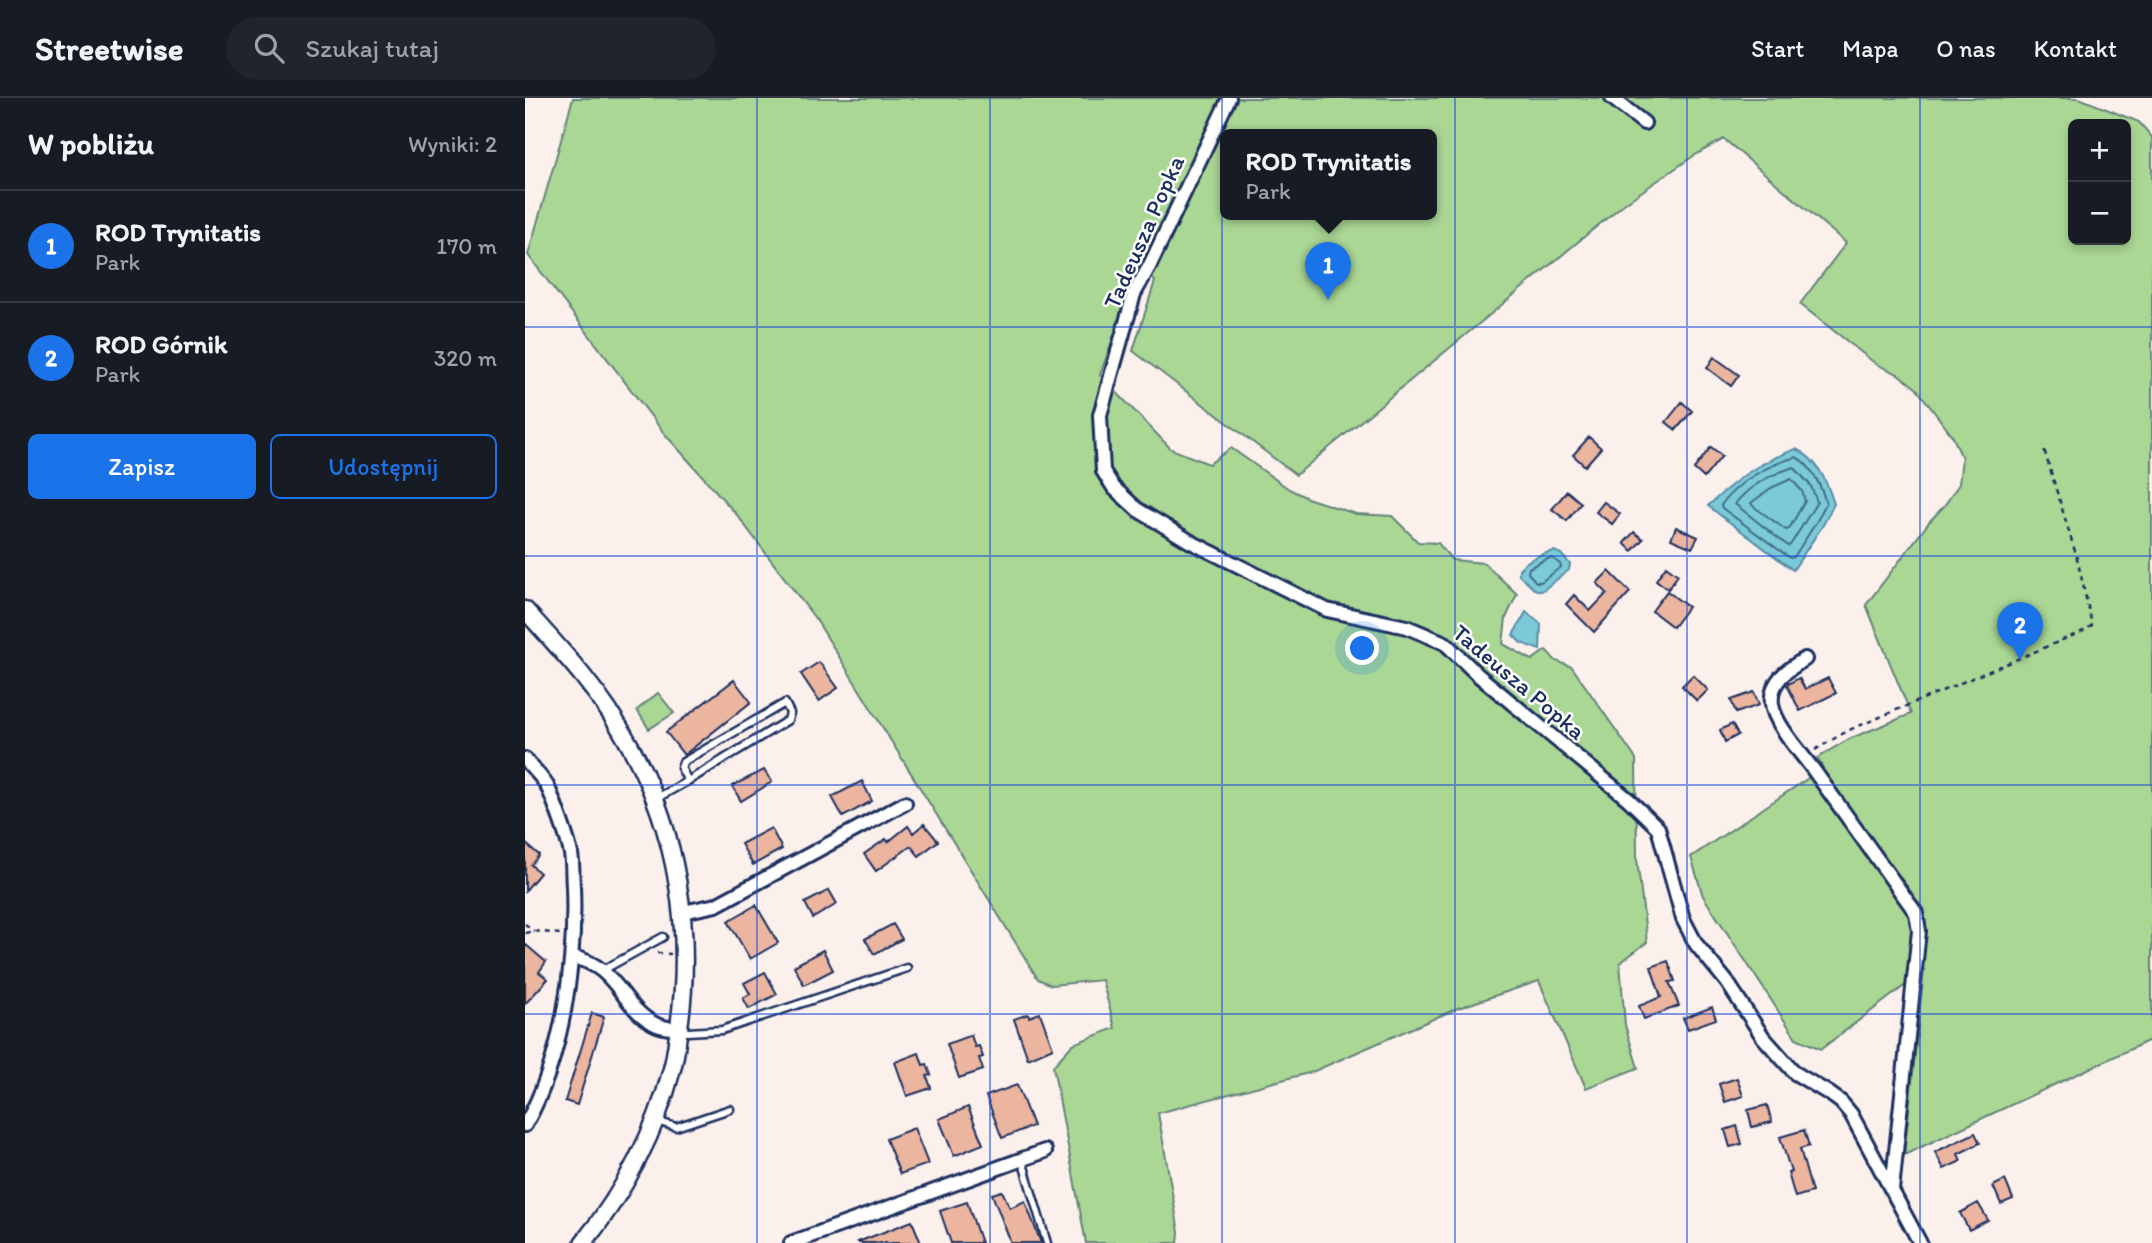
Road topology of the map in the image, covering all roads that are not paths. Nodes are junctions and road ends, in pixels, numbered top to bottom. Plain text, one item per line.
1 (1229, 98) edge
2 (1612, 98) edge
3 (1644, 123) dead end
4 (525, 610) edge
5 (1805, 659) dead end
6 (525, 759) edge
7 (688, 781) junction
8 (655, 799) junction
9 (905, 803) dead end
10 (683, 912) junction
11 (663, 937) dead end
12 (572, 957) junction
13 (907, 968) dead end
14 (603, 970) junction
15 (679, 1029) junction
16 (525, 1093) edge
17 (538, 1098) junction
18 (730, 1109) dead end
19 (655, 1120) junction
20 (525, 1125) edge
21 (1045, 1151) dead end
22 (1022, 1160) junction
23 (1892, 1191) junction
24 (583, 1243) edge
25 (793, 1243) edge
26 (1047, 1243) edge
27 (1920, 1243) edge

1 - 23 street, Tadeusza Popka
2 - 3 street
4 - 8 main road
5 - 23 street
6 - 12 street
7 - 7 lane
7 - 8 lane
8 - 10 main road
9 - 10 street
10 - 15 main road
11 - 14 lane
12 - 14 street
12 - 17 street
13 - 15 lane
14 - 15 street
15 - 19 main road
16 - 17 street
17 - 20 street
18 - 19 lane
19 - 24 main road
21 - 22 street
22 - 25 street
22 - 26 lane
23 - 27 street, Tadeusza Popka

